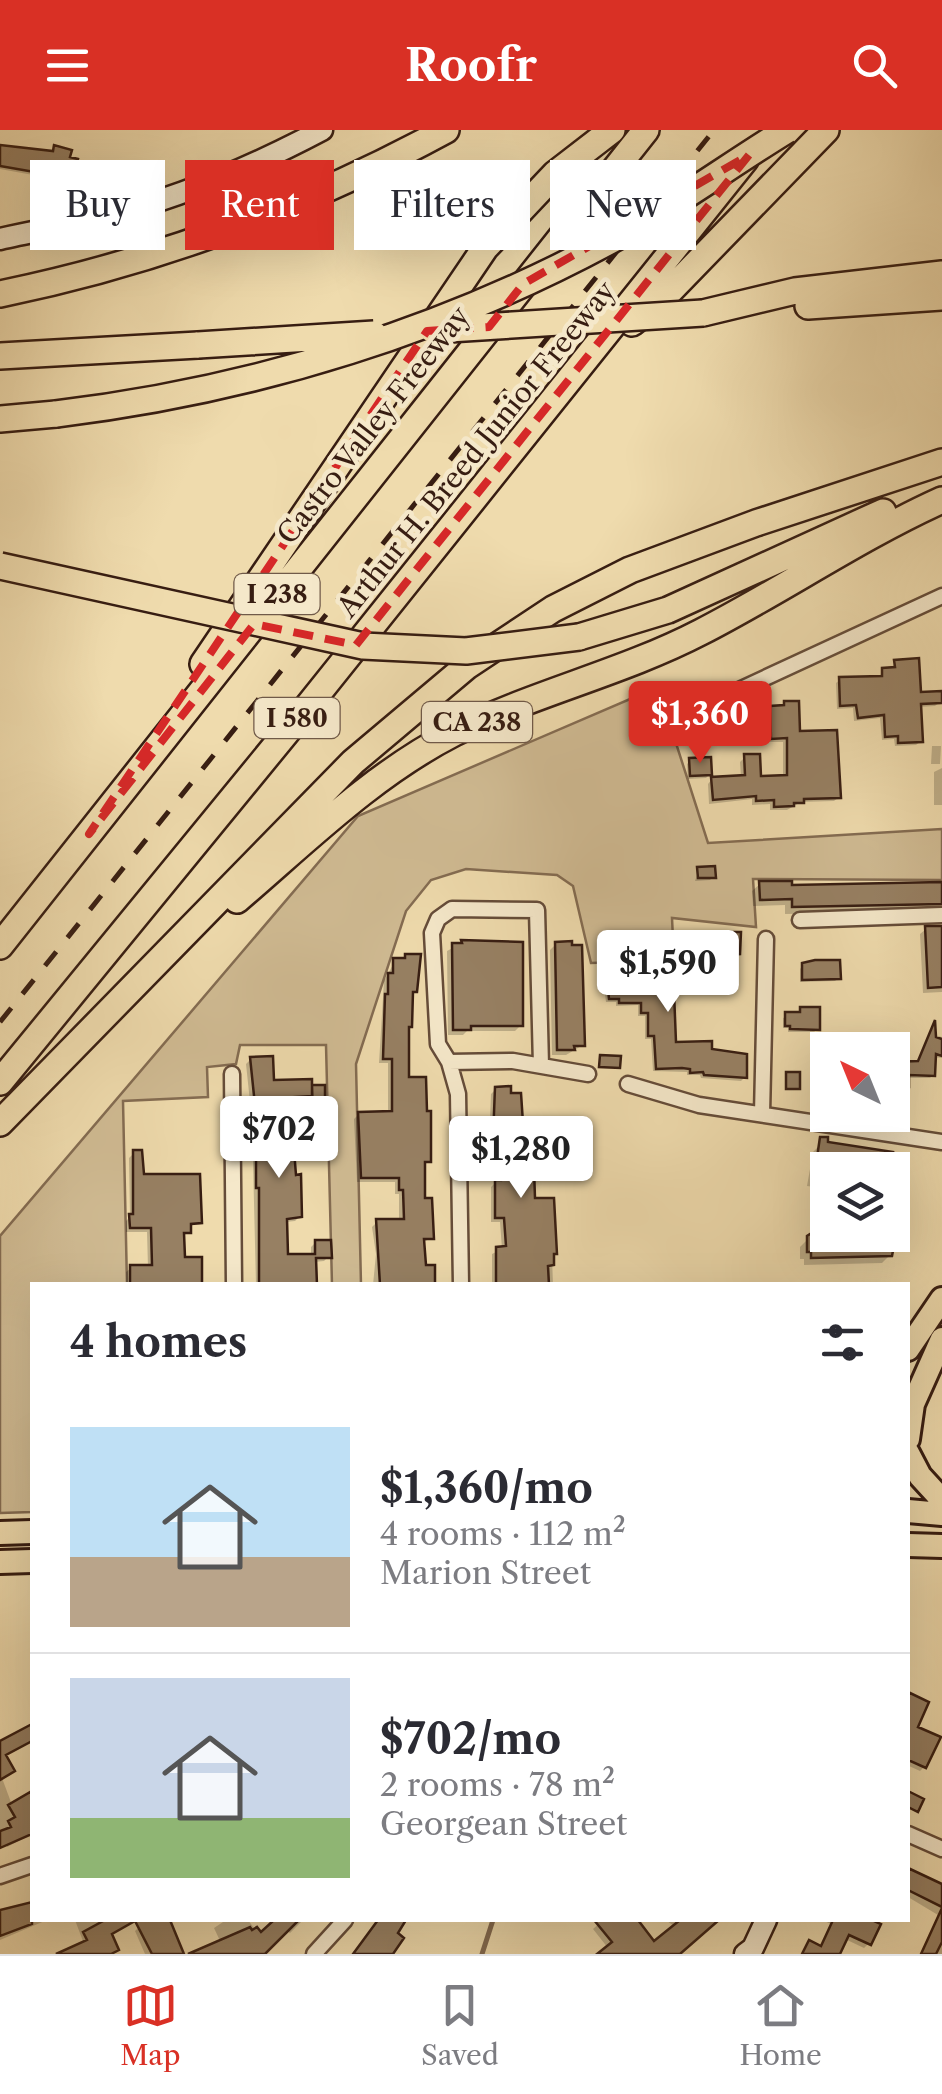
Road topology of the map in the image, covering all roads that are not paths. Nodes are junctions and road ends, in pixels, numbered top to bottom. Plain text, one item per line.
1 (322, 130) edge
2 (446, 130) edge
3 (612, 130) edge
4 (646, 130) edge
5 (768, 130) edge
6 (786, 130) edge
7 (826, 130) edge
8 (0, 238) edge
9 (942, 274) edge
10 (0, 294) edge
11 (942, 297) edge
12 (703, 313) junction
13 (592, 353) junction
14 (0, 356) edge
15 (0, 419) edge
16 (942, 462) edge
17 (942, 475) edge
18 (942, 491) edge
19 (942, 500) edge
20 (0, 566) edge
21 (715, 589) junction
22 (942, 596) edge
23 (688, 704) dead end
24 (89, 834) junction
25 (942, 915) edge
26 (800, 920) dead end
27 (766, 939) dead end
28 (0, 946) edge
29 (77, 1044) junction
30 (449, 1062) junction
31 (541, 1065) junction
32 (232, 1074) dead end
33 (588, 1074) dead end
34 (0, 1082) edge
35 (628, 1084) dead end
36 (762, 1114) junction
37 (0, 1123) edge
38 (942, 1142) edge
39 (234, 1282) edge
40 (461, 1282) edge
41 (942, 1299) edge
42 (942, 1339) edge
43 (910, 1346) edge
44 (910, 1425) edge
45 (910, 1456) edge
46 (942, 1500) edge
47 (910, 1511) edge
48 (942, 1514) edge
49 (30, 1532) edge
50 (0, 1533) edge
51 (910, 1544) edge
52 (942, 1546) edge
53 (30, 1561) edge
54 (0, 1562) edge
55 (910, 1835) edge
56 (942, 1850) edge
57 (30, 1866) edge
58 (0, 1876) edge
59 (344, 1922) edge
60 (765, 1922) edge
61 (314, 1954) edge
62 (745, 1954) edge

1 - 8 main road
2 - 10 highway
3 - 24 highway
4 - 24 highway, Castro Valley Freeway / I 238
5 - 13 highway, Arthur H. Breed Junior Freeway / I 580
6 - 15 highway, bridge
7 - 13 highway
9 - 12 highway
11 - 12 highway
12 - 14 highway, bridge
13 - 34 highway, Arthur H. Breed Junior Freeway / I 580
16 - 29 highway
17 - 21 highway
18 - 21 highway
19 - 29 highway, CA 238
20 - 21 highway, bridge
22 - 23 street
24 - 28 highway, Castro Valley Freeway / I 238
25 - 26 street
27 - 36 street
29 - 37 highway, CA 238
30 - 31 street
30 - 31 street
30 - 40 street
31 - 33 street
32 - 39 street
35 - 36 street
36 - 38 street
41 - 43 main road
42 - 44 main road
45 - 46 main road
47 - 48 main road
49 - 50 main road
51 - 52 main road
53 - 54 main road
55 - 56 street
57 - 58 street
59 - 61 street
60 - 62 main road

